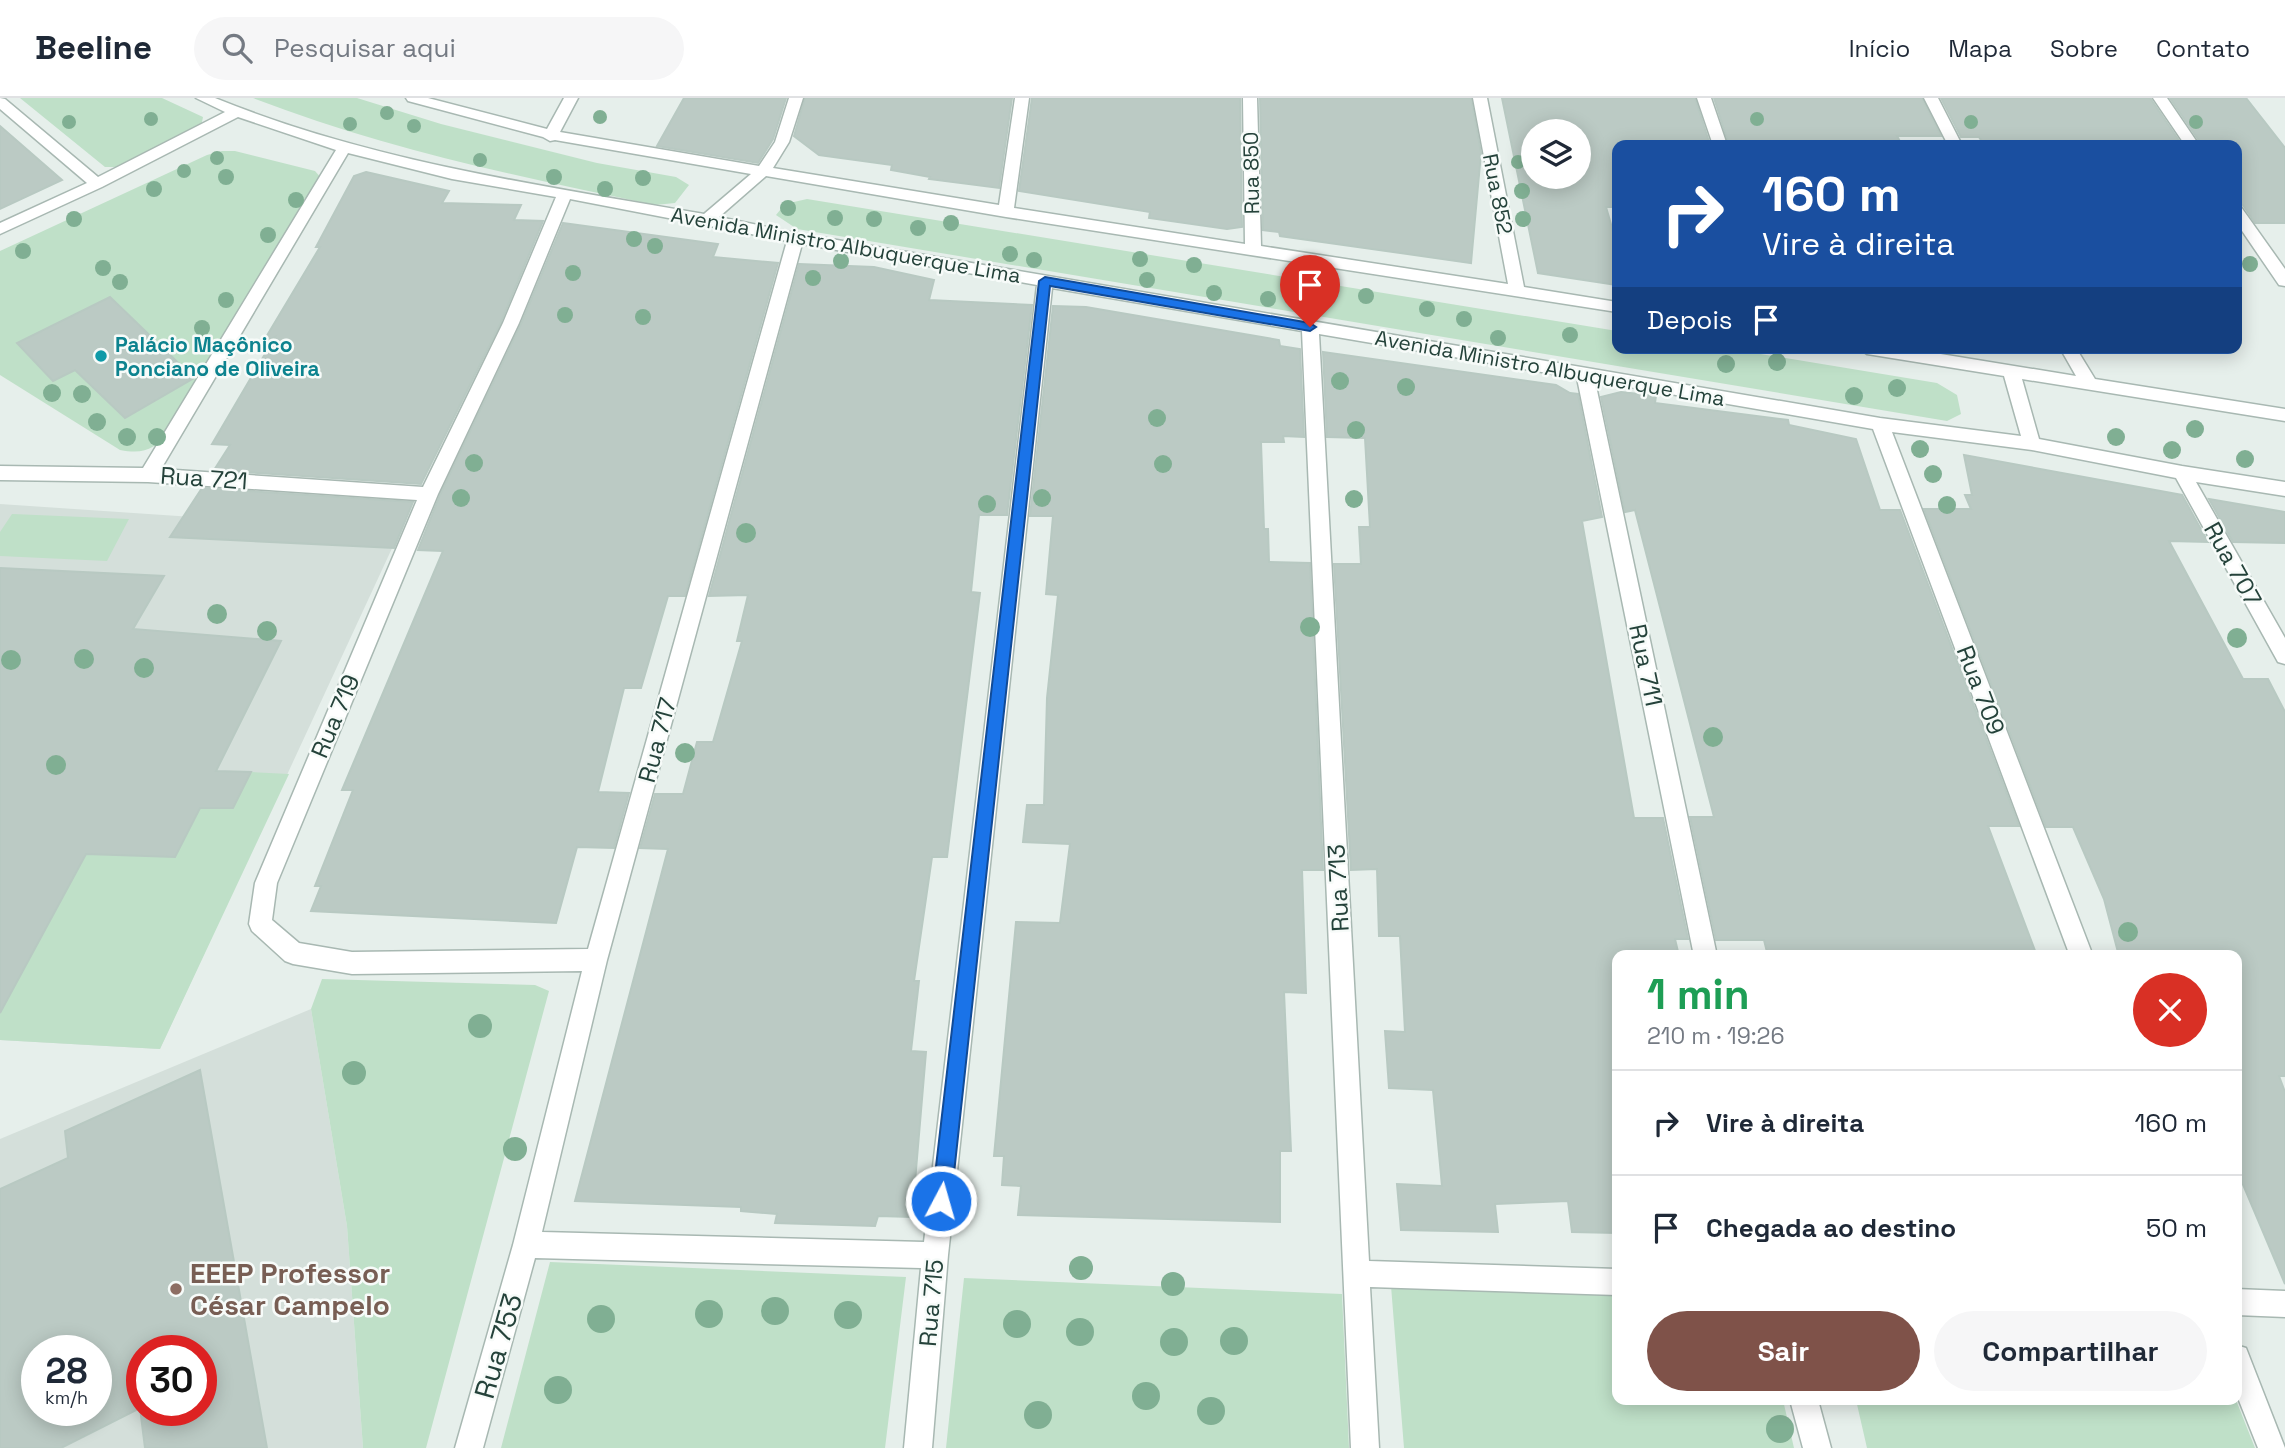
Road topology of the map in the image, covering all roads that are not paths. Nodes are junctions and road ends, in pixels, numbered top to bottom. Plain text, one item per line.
1 (204, 98) edge
2 (413, 98) edge
3 (571, 98) edge
4 (796, 98) edge
5 (1022, 98) edge
6 (1250, 98) edge
7 (1480, 98) edge
8 (1704, 98) edge
9 (1931, 98) edge
10 (2160, 98) edge
11 (0, 102) edge
12 (237, 112) junction
13 (551, 137) junction
14 (1718, 140) edge
15 (1952, 140) edge
16 (2189, 140) edge
17 (344, 148) junction
18 (763, 171) junction
19 (97, 184) junction
20 (564, 195) junction
21 (1006, 212) junction
22 (707, 219) junction
23 (2242, 219) edge
24 (0, 229) edge
25 (796, 238) junction
26 (1253, 249) junction
27 (1045, 281) junction
28 (2285, 281) edge
29 (1517, 291) junction
30 (1612, 306) edge
31 (1310, 327) junction
32 (1902, 354) edge
33 (2072, 354) edge
34 (1585, 373) junction
35 (2012, 373) junction
36 (2090, 385) junction
37 (2285, 415) edge
38 (1880, 424) junction
39 (2032, 444) junction
40 (0, 473) edge
41 (2182, 473) junction
42 (148, 475) junction
43 (2285, 489) edge
44 (429, 494) junction
45 (2285, 656) edge
46 (1705, 950) edge
47 (2080, 950) edge
48 (596, 960) junction
49 (526, 1245) junction
50 (935, 1255) junction
51 (1357, 1274) junction
52 (1612, 1282) edge
53 (2242, 1301) edge
54 (2285, 1304) edge
55 (2242, 1373) edge
56 (1805, 1405) edge
57 (469, 1448) edge
58 (918, 1448) edge
59 (1365, 1448) edge
60 (1817, 1448) edge
61 (2272, 1448) edge

1 - 12 street, Avenida Ministro Albuquerque Lima
2 - 13 street
3 - 13 street
4 - 18 street
5 - 21 street
6 - 26 street, Rua 850
7 - 29 street, Rua 852
8 - 14 street
9 - 15 street
10 - 16 street
11 - 19 street
12 - 17 street, Avenida Ministro Albuquerque Lima
12 - 19 street
13 - 18 street
17 - 20 street, Avenida Ministro Albuquerque Lima
17 - 42 street, Rua 721
18 - 21 street
18 - 22 street
19 - 24 street
20 - 22 street, Avenida Ministro Albuquerque Lima
20 - 44 street, Rua 719
21 - 26 street
22 - 25 street, Avenida Ministro Albuquerque Lima
23 - 28 street
25 - 27 street, Avenida Ministro Albuquerque Lima
25 - 48 street, Rua 717
26 - 29 street
27 - 31 street, Avenida Ministro Albuquerque Lima
27 - 50 street, Rua 715
29 - 30 street
31 - 34 street, Avenida Ministro Albuquerque Lima
31 - 51 street, Rua 713
32 - 35 street
33 - 36 street
34 - 38 street, Avenida Ministro Albuquerque Lima
34 - 46 street, Rua 711
35 - 36 street
35 - 39 street
36 - 37 street
38 - 39 street, Avenida Ministro Albuquerque Lima
38 - 47 street, Rua 709
39 - 41 street, Avenida Ministro Albuquerque Lima
40 - 42 street
41 - 43 street, Avenida Ministro Albuquerque Lima
41 - 45 street, Rua 707
42 - 44 street, Rua 721
44 - 48 street, Rua 719
48 - 49 street, Rua 717
49 - 50 street
49 - 57 street, Rua 753
50 - 58 street, Rua 715
51 - 52 street
51 - 59 street, Rua 713
53 - 54 street
55 - 61 street
56 - 60 street

